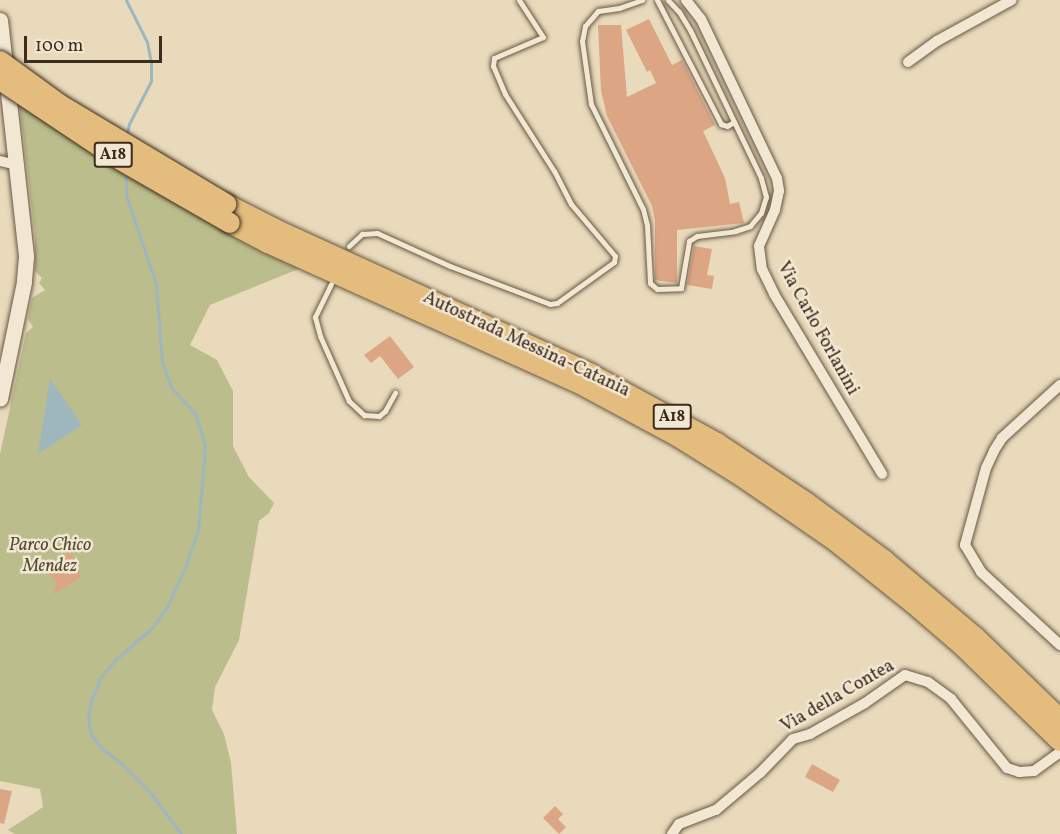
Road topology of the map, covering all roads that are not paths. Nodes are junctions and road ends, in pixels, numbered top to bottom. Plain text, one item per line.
1 (519, 0) edge
2 (642, 0) edge
3 (657, 0) edge
4 (668, 0) edge
5 (686, 0) edge
6 (1012, 0) edge
7 (0, 20) edge
8 (0, 61) edge
9 (908, 62) dead end
10 (0, 80) edge
11 (734, 122) junction
12 (0, 161) edge
13 (17, 165) junction
14 (228, 213) junction
15 (338, 265) junction
16 (360, 276) junction
17 (383, 287) junction
18 (1060, 385) edge
19 (395, 393) dead end
20 (0, 399) edge
21 (882, 474) dead end
22 (1060, 645) edge
23 (1060, 719) edge
24 (1060, 741) edge
25 (1060, 752) edge
26 (672, 834) edge

1 - 15 lane
2 - 11 lane
3 - 11 lane
4 - 11 lane
5 - 21 street, Via Carlo Forlanini
6 - 9 street
7 - 13 street
8 - 14 highway, A18, bridge
10 - 14 highway, A18, bridge
12 - 13 street
13 - 20 street
14 - 15 highway, Autostrada Messina-Catania / A18
15 - 16 lane
15 - 16 lane
15 - 17 highway, Autostrada Messina-Catania / A18
15 - 19 lane
16 - 17 lane
16 - 17 lane
17 - 23 highway, Autostrada Messina-Catania / A18
17 - 24 highway, Autostrada Messina-Catania / A18
18 - 22 street
25 - 26 street, Via della Contea

